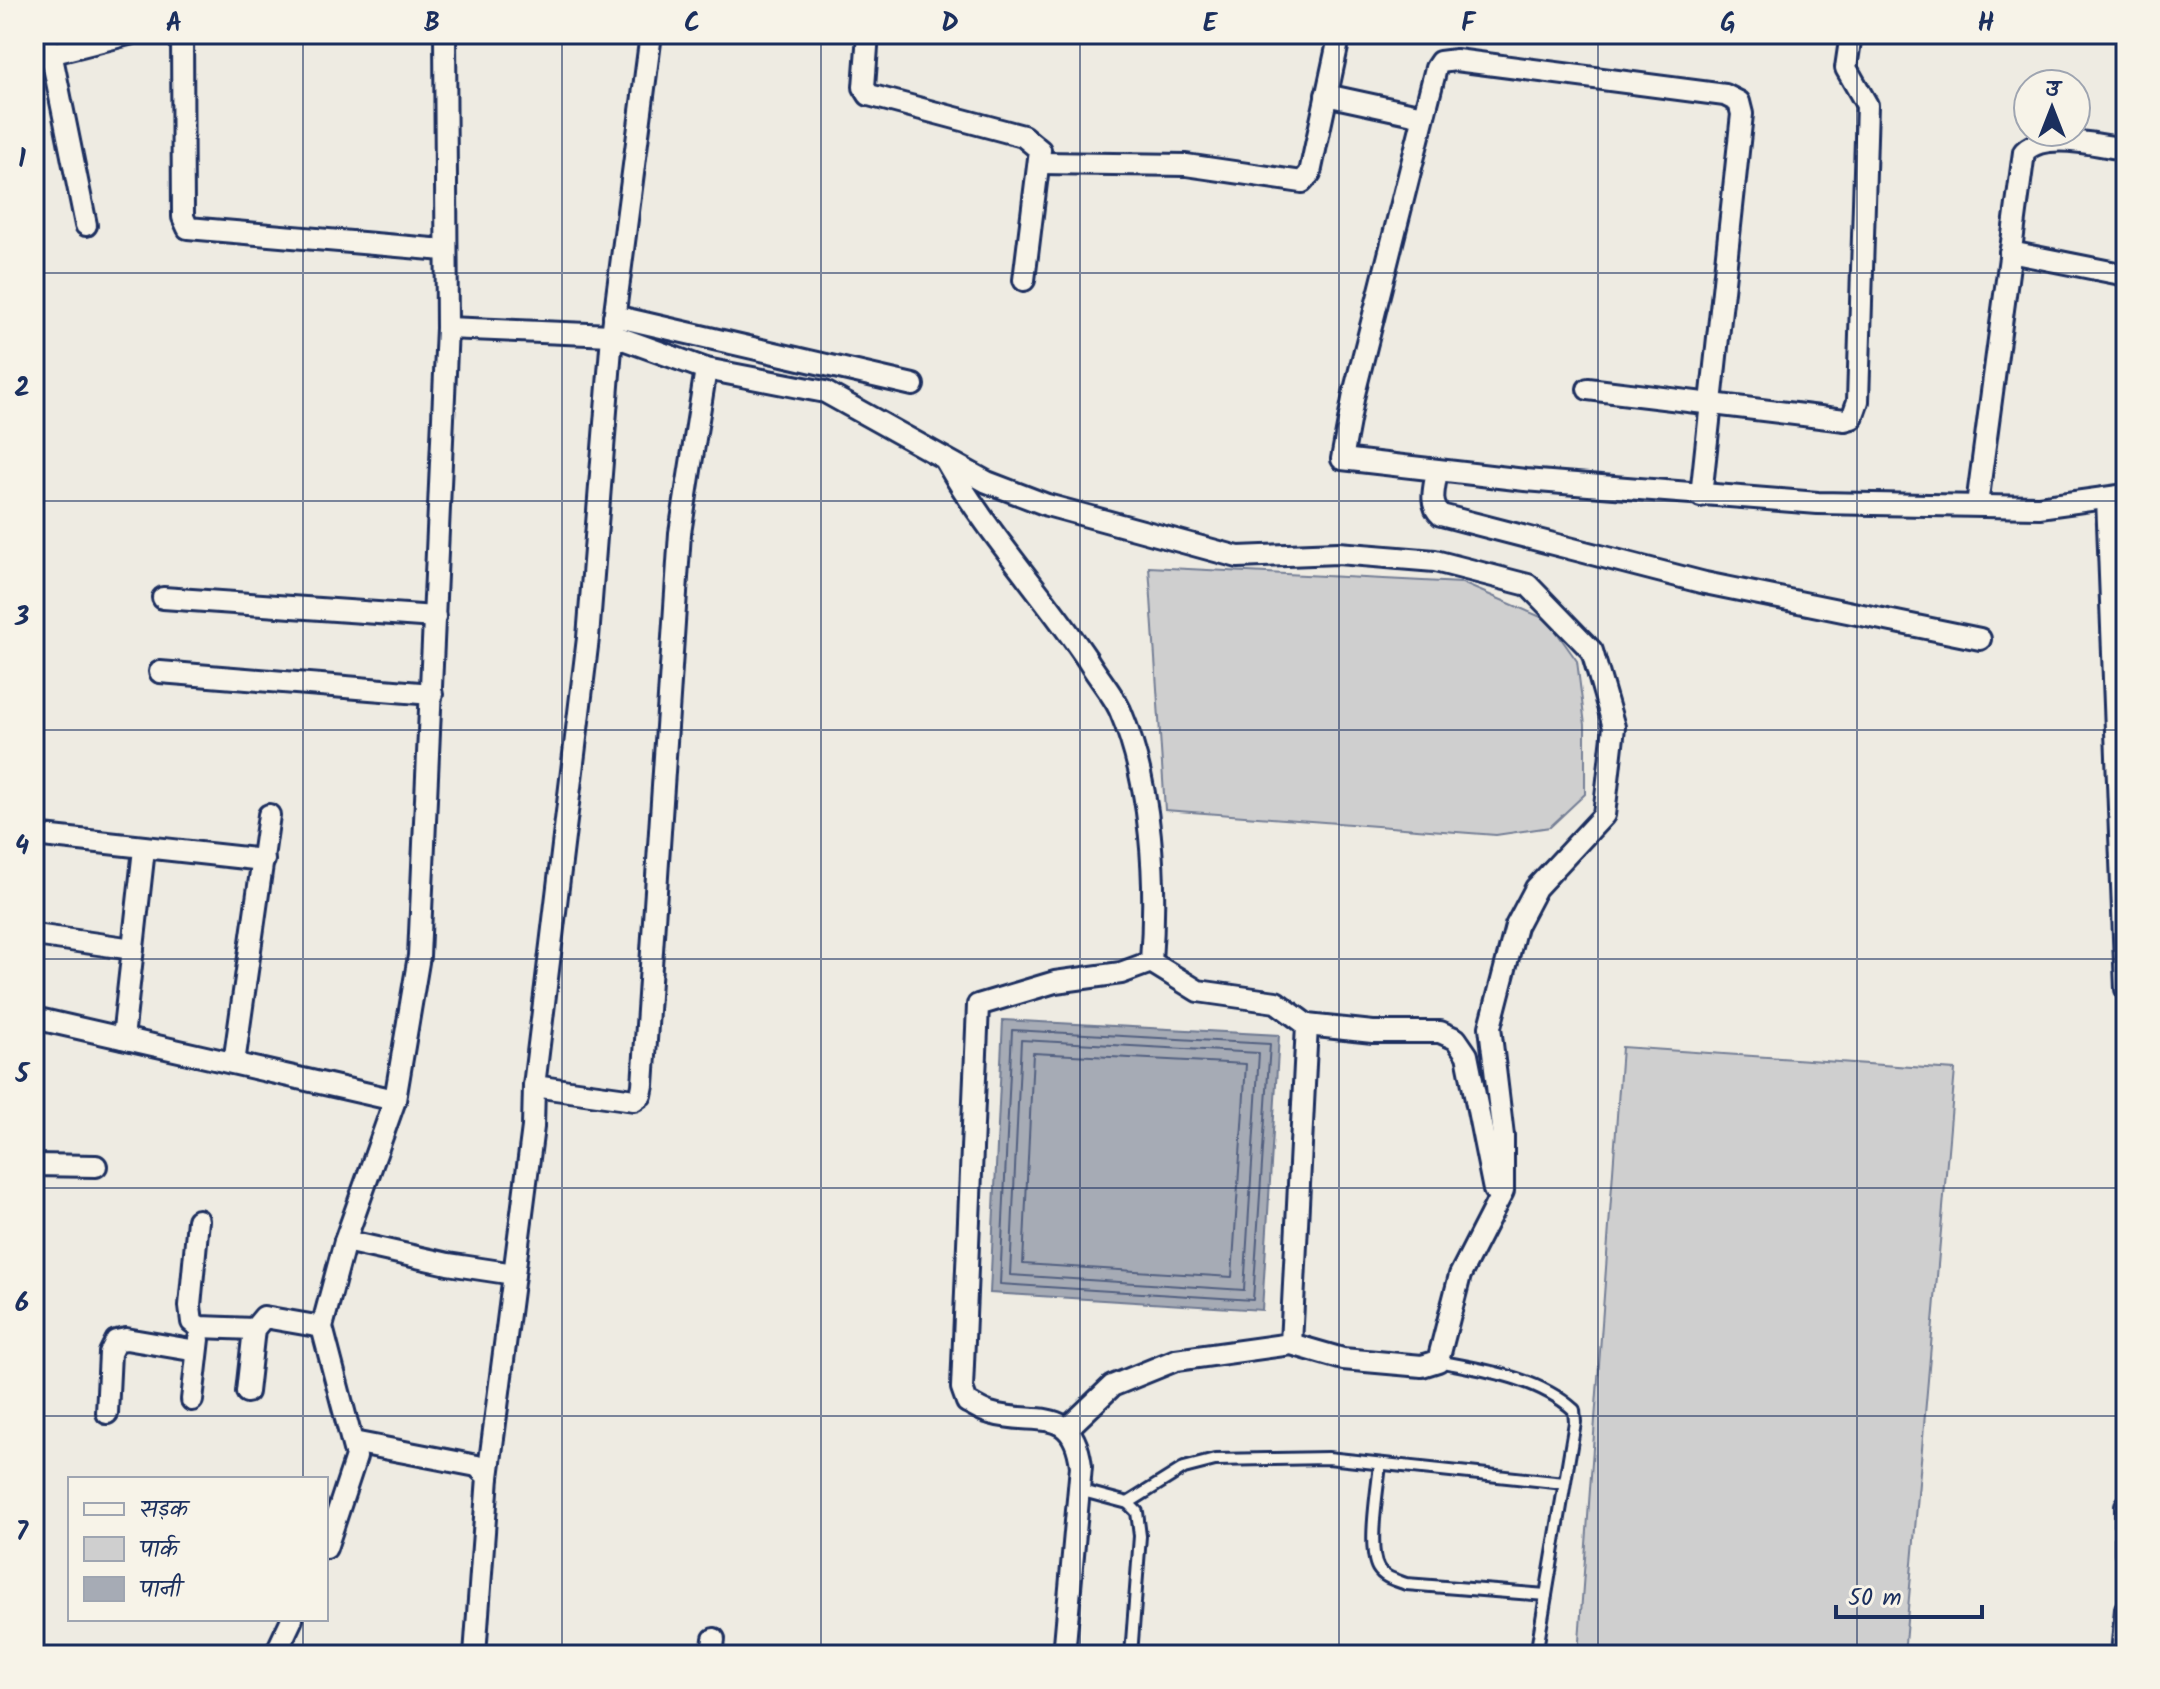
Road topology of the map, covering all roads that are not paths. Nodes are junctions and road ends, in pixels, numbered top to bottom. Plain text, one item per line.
1 (129, 34) edge
2 (182, 34) edge
3 (445, 34) edge
4 (651, 34) edge
5 (868, 34) edge
6 (1336, 34) edge
7 (1851, 34) edge
8 (43, 48) edge
9 (1326, 95) junction
10 (1423, 116) junction
11 (2126, 149) edge
12 (1041, 163) junction
13 (86, 225) dead end
14 (444, 250) junction
15 (2010, 252) junction
16 (2126, 275) edge
17 (1024, 280) dead end
18 (613, 325) junction
19 (447, 328) junction
20 (706, 369) junction
21 (913, 385) dead end
22 (1588, 389) dead end
23 (1710, 403) junction
24 (946, 461) junction
25 (1437, 471) junction
26 (1701, 496) junction
27 (2116, 497) edge
28 (1977, 505) junction
29 (163, 598) dead end
30 (435, 617) junction
31 (1980, 639) dead end
32 (160, 672) dead end
33 (432, 694) junction
34 (269, 815) dead end
35 (34, 835) edge
36 (144, 849) junction
37 (264, 860) junction
38 (42, 936) dead end
39 (133, 949) junction
40 (1151, 962) junction
41 (2126, 989) edge
42 (34, 1018) edge
43 (1307, 1025) junction
44 (123, 1038) junction
45 (234, 1063) junction
46 (534, 1086) junction
47 (395, 1100) junction
48 (34, 1165) edge
49 (96, 1166) dead end
50 (1496, 1204) junction
51 (198, 1220) dead end
52 (345, 1241) junction
53 (514, 1274) junction
54 (200, 1327) junction
55 (322, 1327) junction
56 (254, 1329) junction
57 (1291, 1344) junction
58 (197, 1351) junction
59 (1438, 1361) junction
60 (247, 1392) dead end
61 (192, 1400) dead end
62 (107, 1413) dead end
63 (1068, 1428) junction
64 (353, 1442) junction
65 (1380, 1464) junction
66 (488, 1477) junction
67 (1564, 1483) junction
68 (1079, 1490) junction
69 (1128, 1503) junction
70 (2126, 1506) edge
71 (328, 1543) edge
72 (2126, 1552) edge
73 (1546, 1595) junction
74 (2126, 1609) edge
75 (291, 1621) edge
76 (275, 1655) edge
77 (475, 1655) edge
78 (1064, 1655) edge
79 (1131, 1655) edge
80 (1536, 1655) edge
81 (2122, 1655) edge

1 - 8 street
2 - 14 street
3 - 14 street
4 - 18 street
5 - 12 street
6 - 9 street
7 - 23 street
8 - 13 street
9 - 10 street
9 - 12 street
10 - 23 street
10 - 25 street
11 - 15 street
12 - 17 street
14 - 19 street
15 - 16 street
15 - 28 street
18 - 19 street
18 - 20 street
18 - 21 street
18 - 46 street
19 - 30 street
20 - 24 street
20 - 46 street
22 - 23 street
23 - 26 street
24 - 40 street
24 - 50 street
25 - 26 street
25 - 31 street
26 - 28 street
27 - 28 street
27 - 41 street
29 - 30 street
30 - 33 street
32 - 33 street
33 - 47 street
34 - 37 street
35 - 36 street
36 - 37 street
36 - 39 street
37 - 45 street
38 - 39 street
39 - 44 street
40 - 43 street
40 - 63 street
42 - 44 street
43 - 50 street
43 - 57 street
44 - 45 street
45 - 47 street
46 - 53 street
47 - 52 street
48 - 49 street
50 - 59 street
51 - 54 street
52 - 53 street
52 - 55 street
53 - 66 street
54 - 56 street
54 - 58 street
55 - 56 street
55 - 64 street
56 - 60 street
57 - 59 street
57 - 63 street
58 - 61 street
58 - 62 street
59 - 67 lane
63 - 68 street
64 - 66 street
64 - 71 street
65 - 67 lane
65 - 69 lane
65 - 73 lane
66 - 77 street
67 - 73 lane
68 - 69 lane
68 - 78 street
69 - 79 lane
70 - 72 street
73 - 80 lane
74 - 81 street
75 - 76 street

